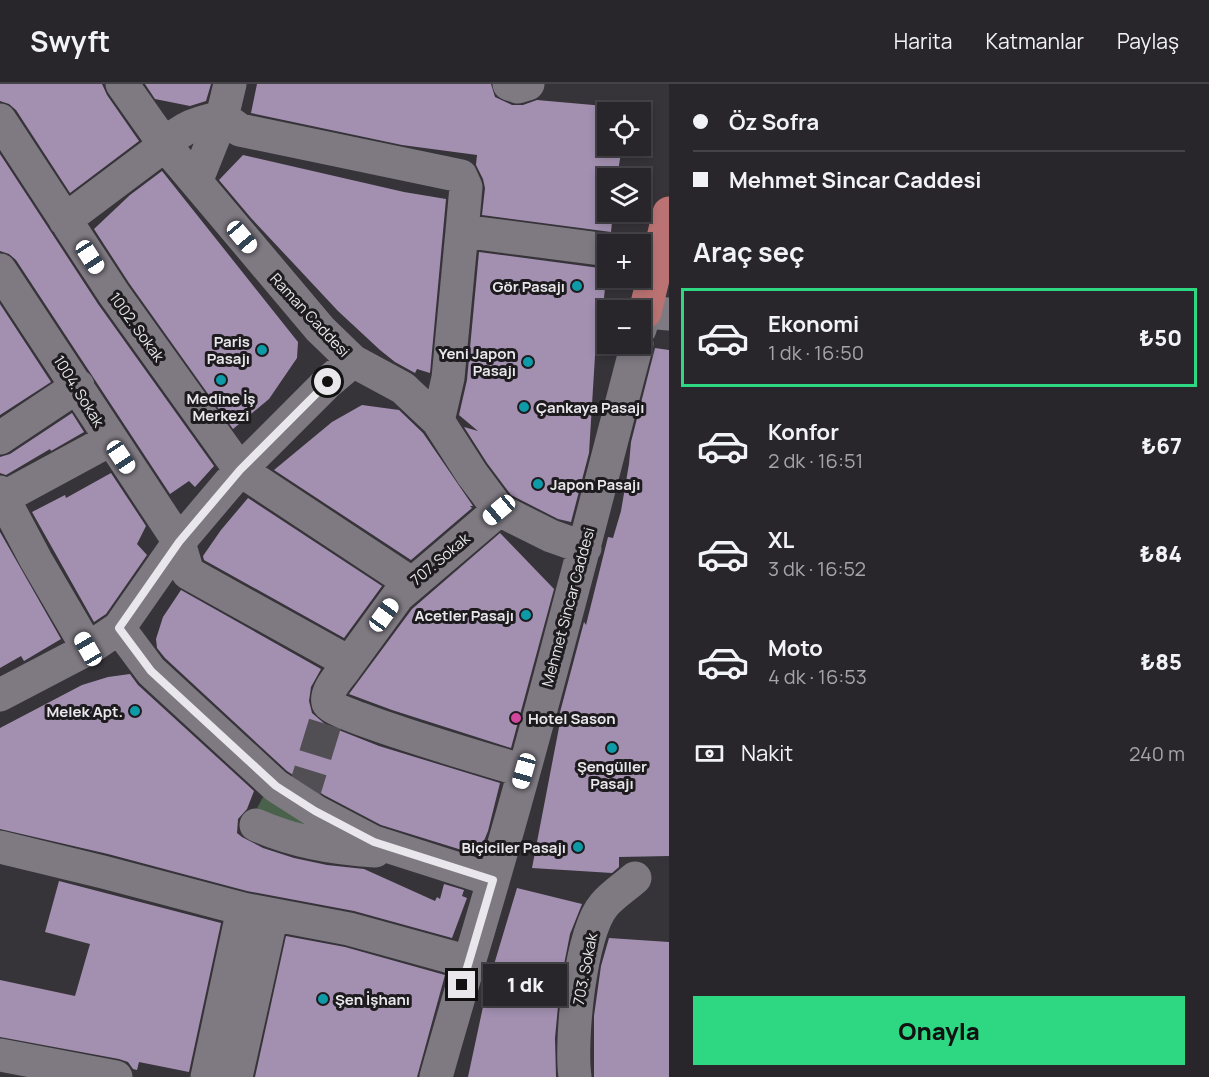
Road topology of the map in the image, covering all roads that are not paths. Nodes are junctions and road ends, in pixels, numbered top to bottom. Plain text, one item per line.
1 (122, 84) edge
2 (230, 84) edge
3 (509, 84) edge
4 (528, 84) edge
5 (222, 117) junction
6 (0, 120) edge
7 (165, 145) junction
8 (196, 182) junction
9 (669, 213) edge
10 (65, 220) junction
11 (462, 231) junction
12 (597, 249) edge
13 (0, 270) edge
14 (651, 318) edge
15 (634, 354) edge
16 (353, 361) junction
17 (78, 386) junction
18 (438, 422) junction
19 (0, 438) edge
20 (110, 440) junction
21 (240, 470) junction
22 (2, 495) edge
23 (499, 510) junction
24 (179, 542) junction
25 (585, 548) junction
26 (411, 583) junction
27 (119, 628) junction
28 (88, 649) junction
29 (344, 670) junction
30 (0, 695) edge
31 (524, 771) junction
32 (256, 825) dead end
33 (0, 847) edge
34 (404, 852) junction
35 (635, 878) dead end
36 (493, 880) junction
37 (257, 912) junction
38 (469, 962) junction
39 (0, 1055) edge
40 (116, 1077) edge
41 (207, 1077) edge
42 (236, 1077) edge
43 (435, 1077) edge
44 (575, 1077) edge

1 - 7 street, Raman Caddesi
2 - 5 street
3 - 4 street
5 - 7 street
5 - 8 street
5 - 11 street
6 - 10 street, 1002. Sokak
7 - 8 street, Raman Caddesi
7 - 10 street
8 - 16 street, Raman Caddesi
9 - 14 main road
10 - 21 street, 1002. Sokak
11 - 12 street
11 - 18 street
13 - 17 street, 1004. Sokak
15 - 25 street, Mehmet Sincar Caddesi
16 - 18 street, Raman Caddesi
16 - 21 street
17 - 19 street
17 - 20 street, 1004. Sokak
18 - 23 street, Raman Caddesi
20 - 22 street
20 - 24 street, 1004. Sokak
21 - 24 street
21 - 26 street
22 - 28 street
23 - 25 street, Raman Caddesi
23 - 26 street, 707. Sokak
24 - 27 street
24 - 29 street, 1004. Sokak
25 - 31 street, Mehmet Sincar Caddesi
26 - 29 street, 707. Sokak
27 - 28 street
27 - 34 street
28 - 30 street
29 - 31 street, 707. Sokak
31 - 36 street, Mehmet Sincar Caddesi
32 - 34 street
33 - 37 street
34 - 36 street
35 - 44 street, 703. Sokak
36 - 38 street, Mehmet Sincar Caddesi
37 - 38 street
37 - 41 street
37 - 42 street
38 - 43 street, Mehmet Sincar Caddesi
39 - 40 street

